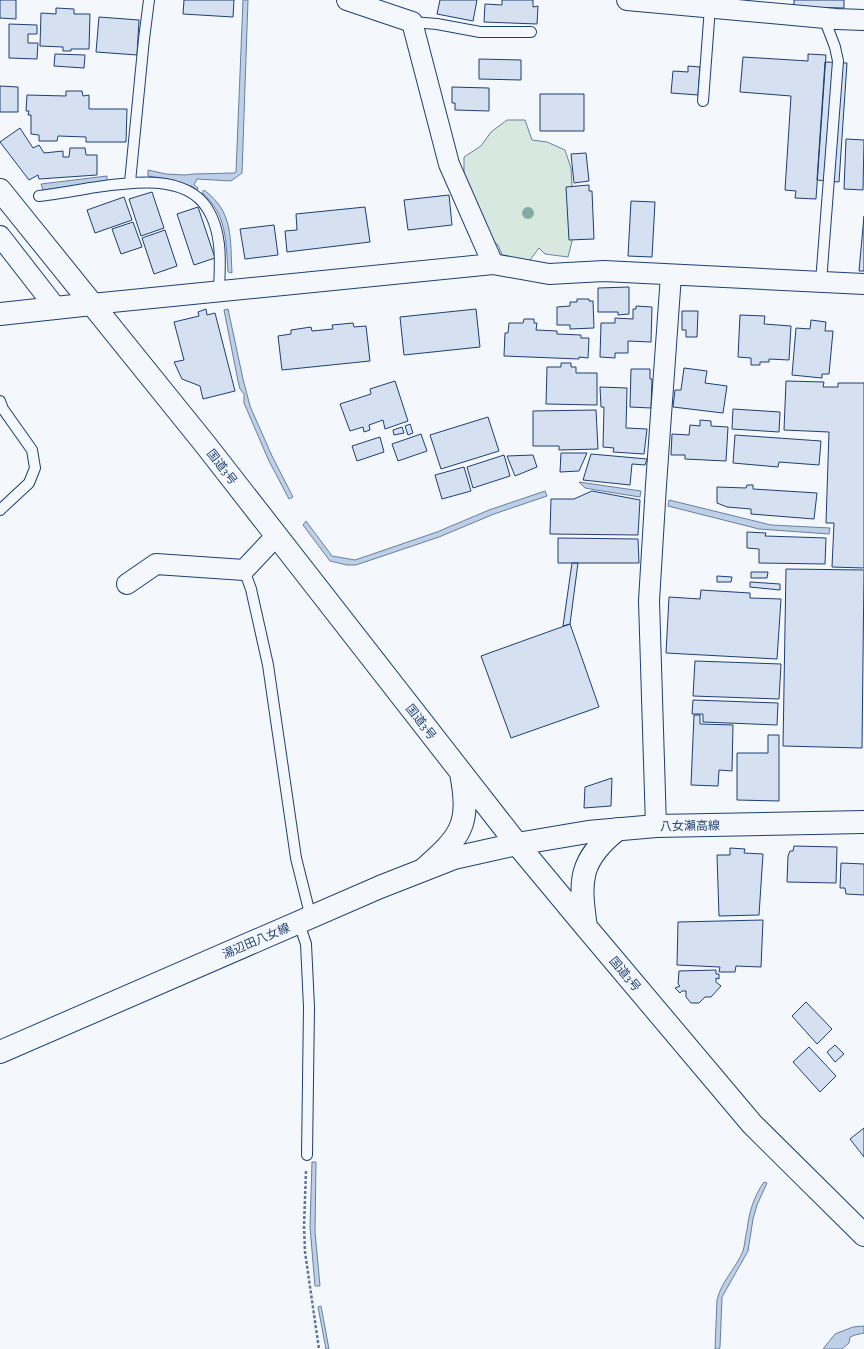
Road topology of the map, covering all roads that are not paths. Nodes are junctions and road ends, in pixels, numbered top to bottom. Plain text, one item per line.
1 (149, 0) edge
2 (347, 0) edge
3 (636, 0) edge
4 (754, 6) edge
5 (710, 7) junction
6 (824, 18) junction
7 (864, 20) edge
8 (412, 22) junction
9 (531, 32) dead end
10 (703, 101) dead end
11 (130, 182) junction
12 (0, 190) edge
13 (39, 196) dead end
14 (0, 236) edge
15 (493, 264) junction
16 (671, 275) junction
17 (821, 282) junction
18 (864, 284) edge
19 (219, 291) junction
20 (92, 304) junction
21 (56, 308) junction
22 (0, 314) edge
23 (0, 401) edge
24 (0, 510) edge
25 (276, 536) junction
26 (244, 570) junction
27 (127, 584) dead end
28 (461, 773) junction
29 (864, 822) edge
30 (656, 826) junction
31 (618, 829) junction
32 (517, 844) junction
33 (423, 870) junction
34 (305, 920) junction
35 (586, 927) junction
36 (0, 1052) edge
37 (307, 1155) road end
38 (864, 1236) edge

1 - 11 lane
2 - 8 street
3 - 5 street
4 - 5 street
4 - 6 street
5 - 10 lane
6 - 7 street
6 - 17 lane
8 - 9 lane
8 - 15 street
11 - 13 lane
11 - 19 lane
12 - 20 main road, 国道3号
14 - 21 street
15 - 16 street
15 - 19 street
16 - 17 street
16 - 30 street
17 - 18 street
19 - 20 street
20 - 21 main road
20 - 25 main road, 国道3号
21 - 22 main road
23 - 24 lane
25 - 26 street
25 - 28 main road, 国道3号
26 - 27 street
26 - 34 lane
28 - 32 main road, 国道3号
28 - 33 main road
29 - 30 main road, 八女瀬高線
30 - 31 main road, 八女瀬高線
31 - 32 main road, 八女瀬高線
31 - 35 main road
32 - 33 main road, 湯辺田八女線
32 - 35 main road, 国道3号
33 - 34 main road, 湯辺田八女線
34 - 36 main road, 湯辺田八女線
34 - 37 lane
35 - 38 main road, 国道3号

